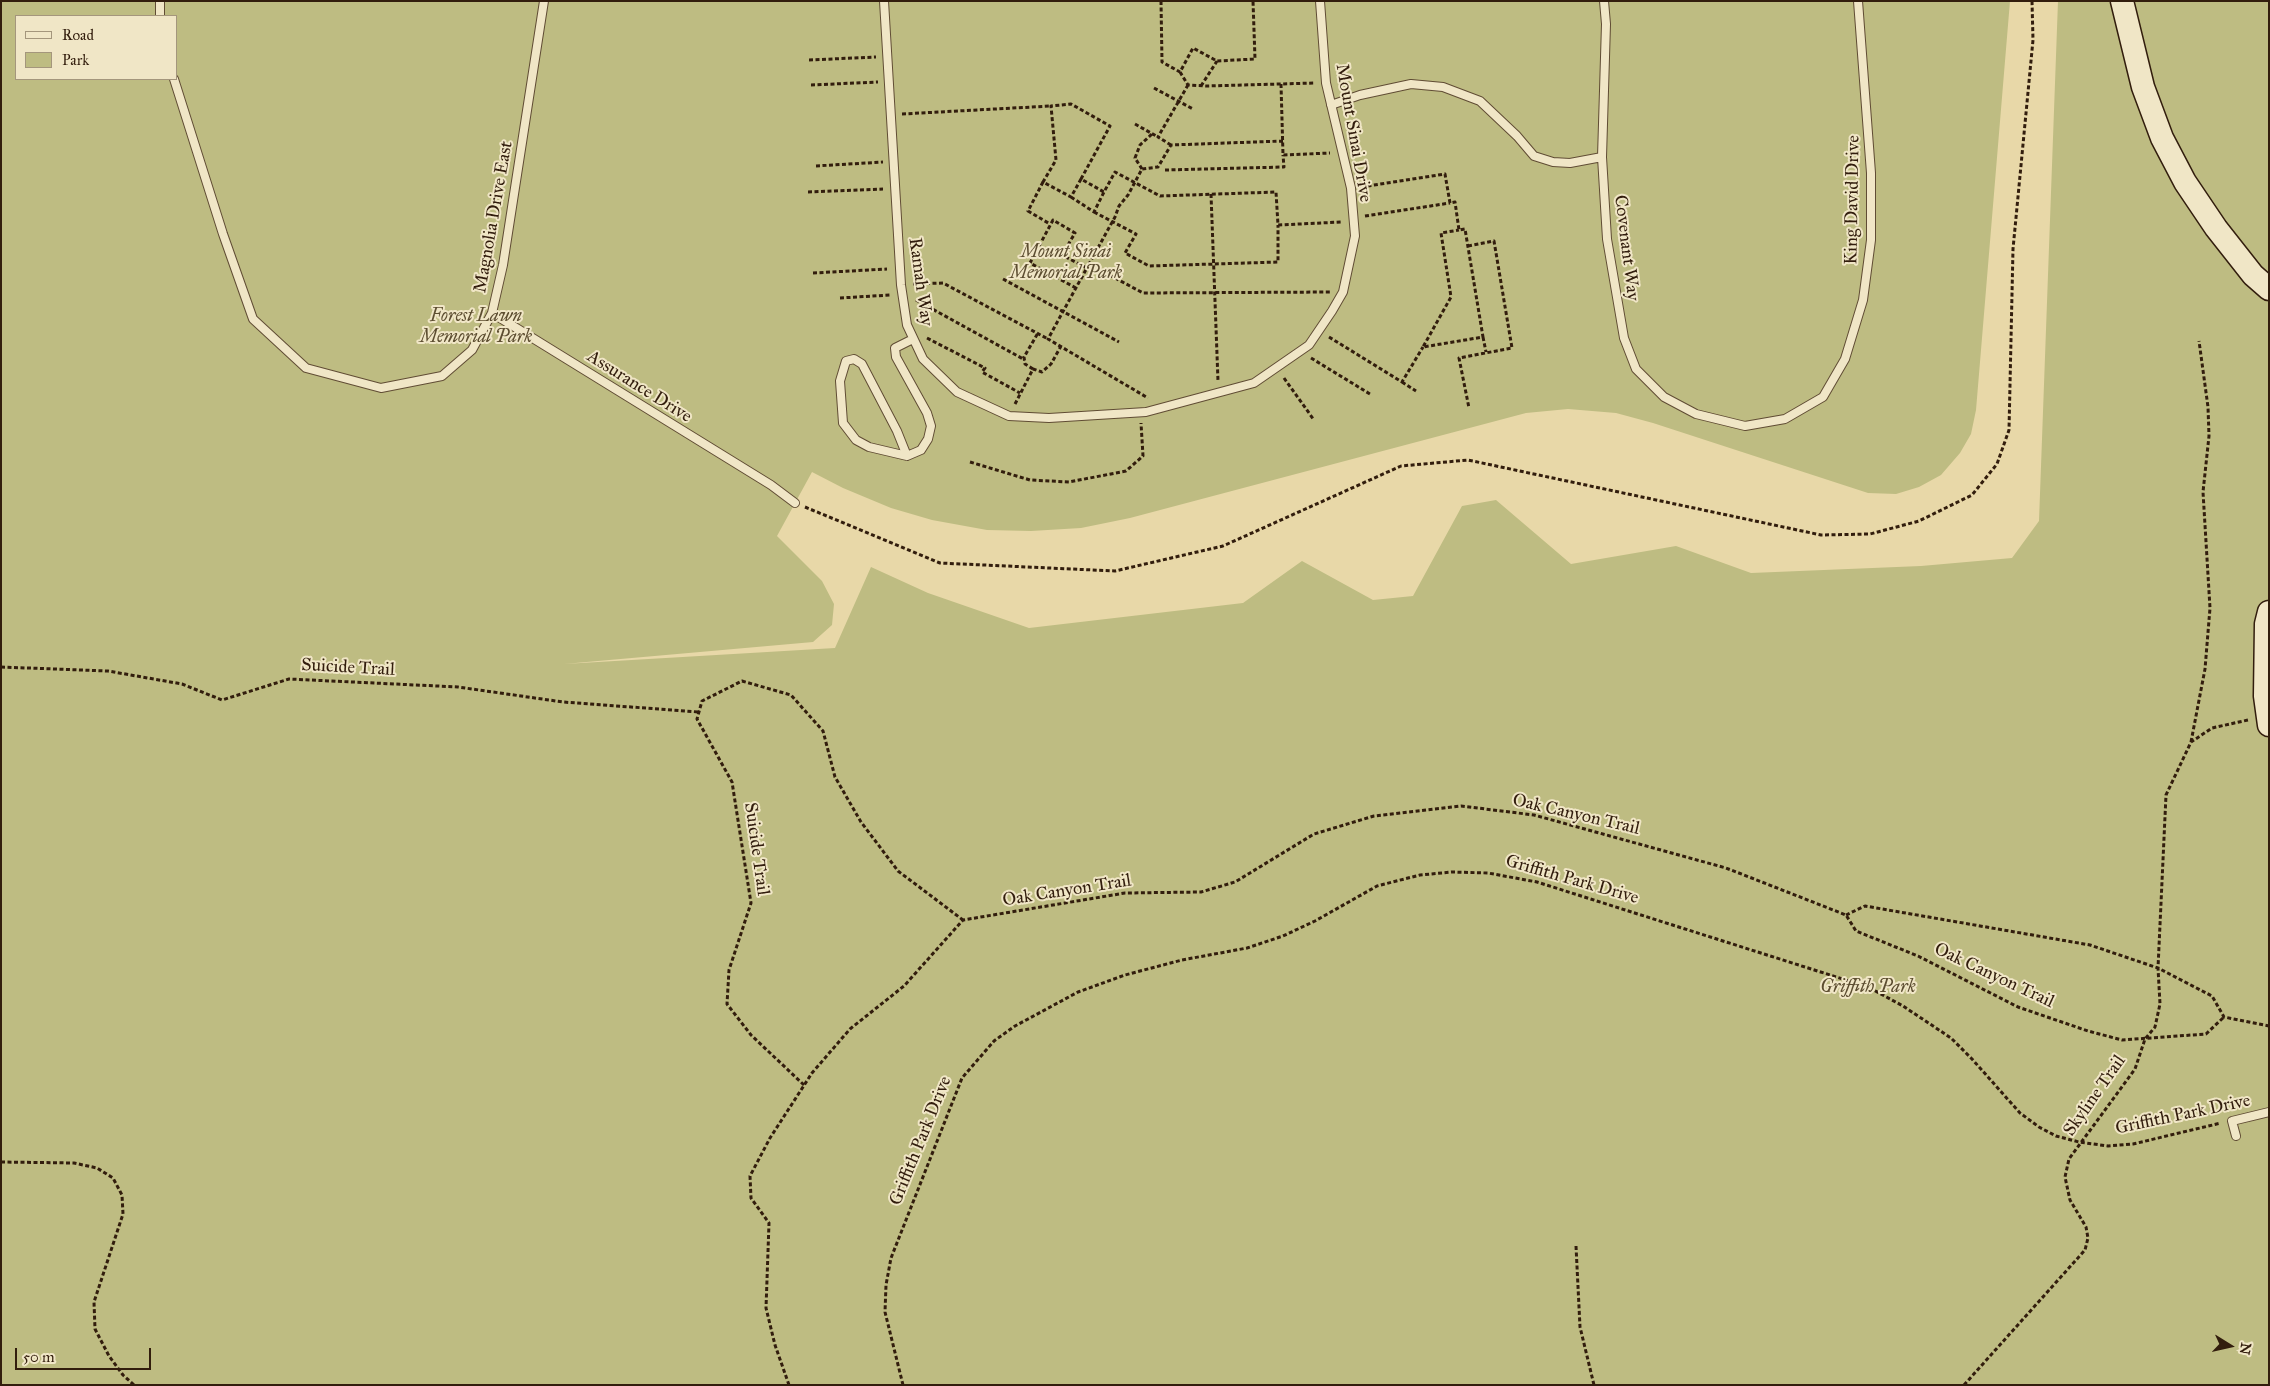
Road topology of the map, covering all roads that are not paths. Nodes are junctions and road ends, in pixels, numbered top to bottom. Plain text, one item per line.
1 (160, 1) edge
2 (544, 1) edge
3 (884, 1) edge
4 (1320, 1) edge
5 (1604, 1) edge
6 (1858, 1) edge
7 (2122, 1) edge
8 (160, 15) edge
9 (174, 80) edge
10 (1331, 105) junction
11 (1602, 157) junction
12 (2269, 289) edge
13 (492, 313) junction
14 (913, 339) junction
15 (1140, 412) joint
16 (1745, 426) joint
17 (907, 456) junction
18 (795, 503) road end
19 (2269, 612) edge
20 (2268, 722) edge
21 (2269, 1112) edge
22 (2236, 1136) dead end

1 - 8 lane
2 - 13 lane, Magnolia Drive East
3 - 14 lane, Ramah Way
4 - 10 lane, Mount Sinai Drive
5 - 11 lane, Covenant Way
6 - 16 lane, King David Drive
7 - 12 street
9 - 13 lane, Magnolia Drive East
10 - 11 lane
10 - 15 lane, Mount Sinai Drive
11 - 16 lane, Covenant Way
13 - 18 lane, Assurance Drive
14 - 15 lane, Ramah Way
14 - 17 lane
17 - 17 lane
19 - 20 street
21 - 22 lane, Griffith Park Drive

